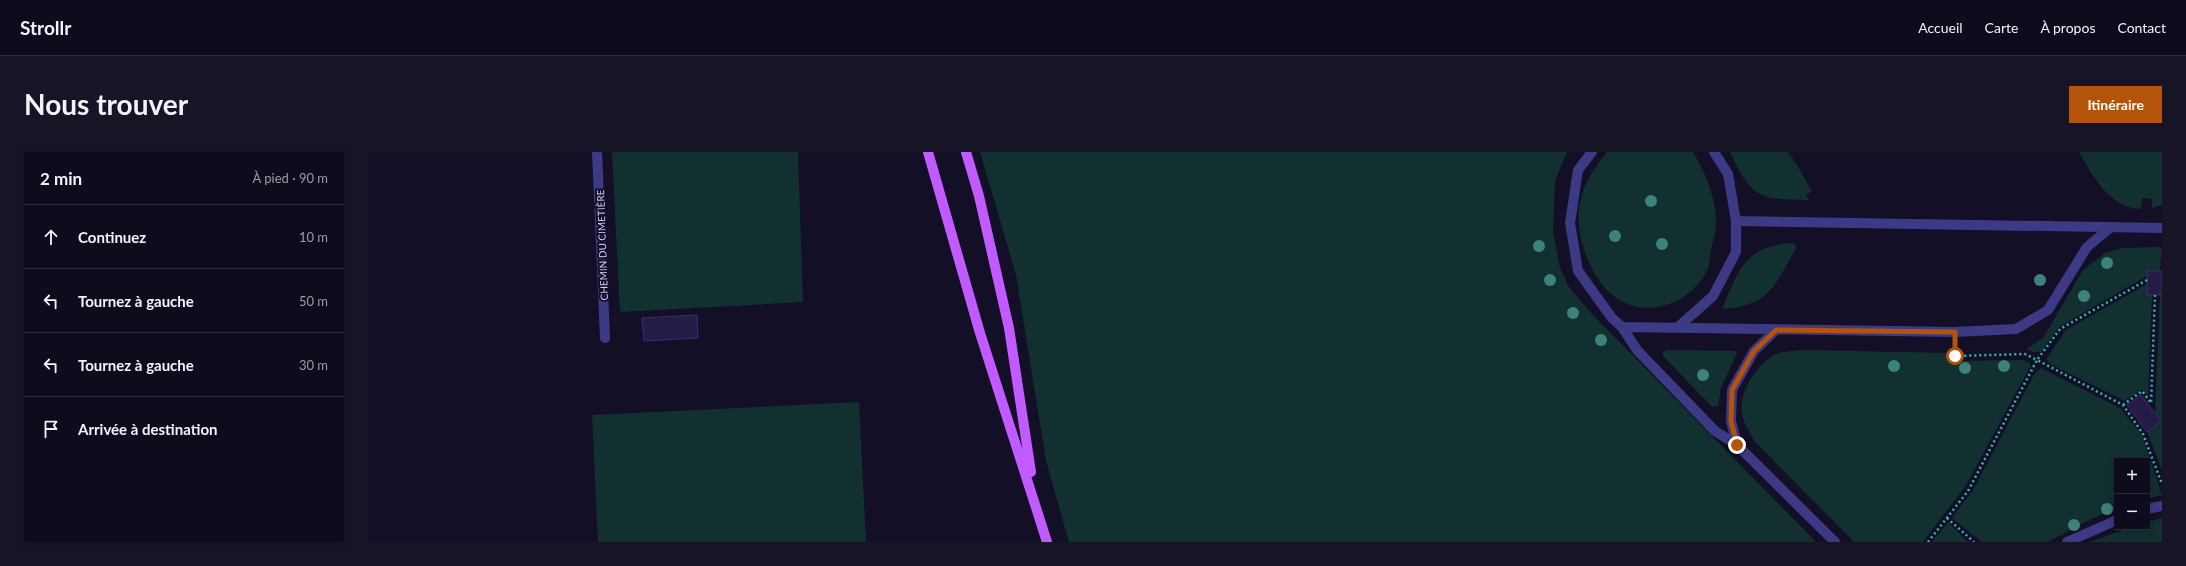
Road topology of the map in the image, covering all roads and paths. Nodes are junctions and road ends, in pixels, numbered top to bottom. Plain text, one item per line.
1 (597, 152) edge
2 (928, 152) edge
3 (966, 152) edge
4 (1592, 152) edge
5 (1714, 152) edge
6 (1736, 221) junction
7 (2111, 227) junction
8 (2162, 228) edge
9 (2147, 280) dead end
10 (2155, 295) dead end
11 (1622, 327) junction
12 (1677, 328) junction
13 (1776, 330) junction
14 (1955, 332) junction
15 (605, 338) dead end
16 (2037, 360) junction
17 (2123, 405) junction
18 (1737, 445) junction
19 (2162, 484) edge
20 (1035, 500) junction
21 (2162, 506) edge
22 (2150, 508) edge
23 (1947, 518) junction
24 (2114, 521) edge
25 (1047, 542) edge
26 (1835, 542) edge
27 (1928, 542) edge
28 (1974, 542) edge
29 (2068, 542) edge

1 - 15 street, CHEMIN DU CIMETIÈRE
2 - 20 main road
3 - 20 main road
4 - 11 street
5 - 6 street
6 - 7 street
6 - 12 street
7 - 8 street
7 - 14 street
9 - 16 path
10 - 17 path
11 - 12 street
11 - 18 street
12 - 13 street
13 - 14 street
13 - 18 street
14 - 16 path
16 - 17 path
16 - 23 path
17 - 19 path
18 - 26 street
20 - 25 main road
21 - 22 street
23 - 27 path
23 - 28 path
24 - 29 street

